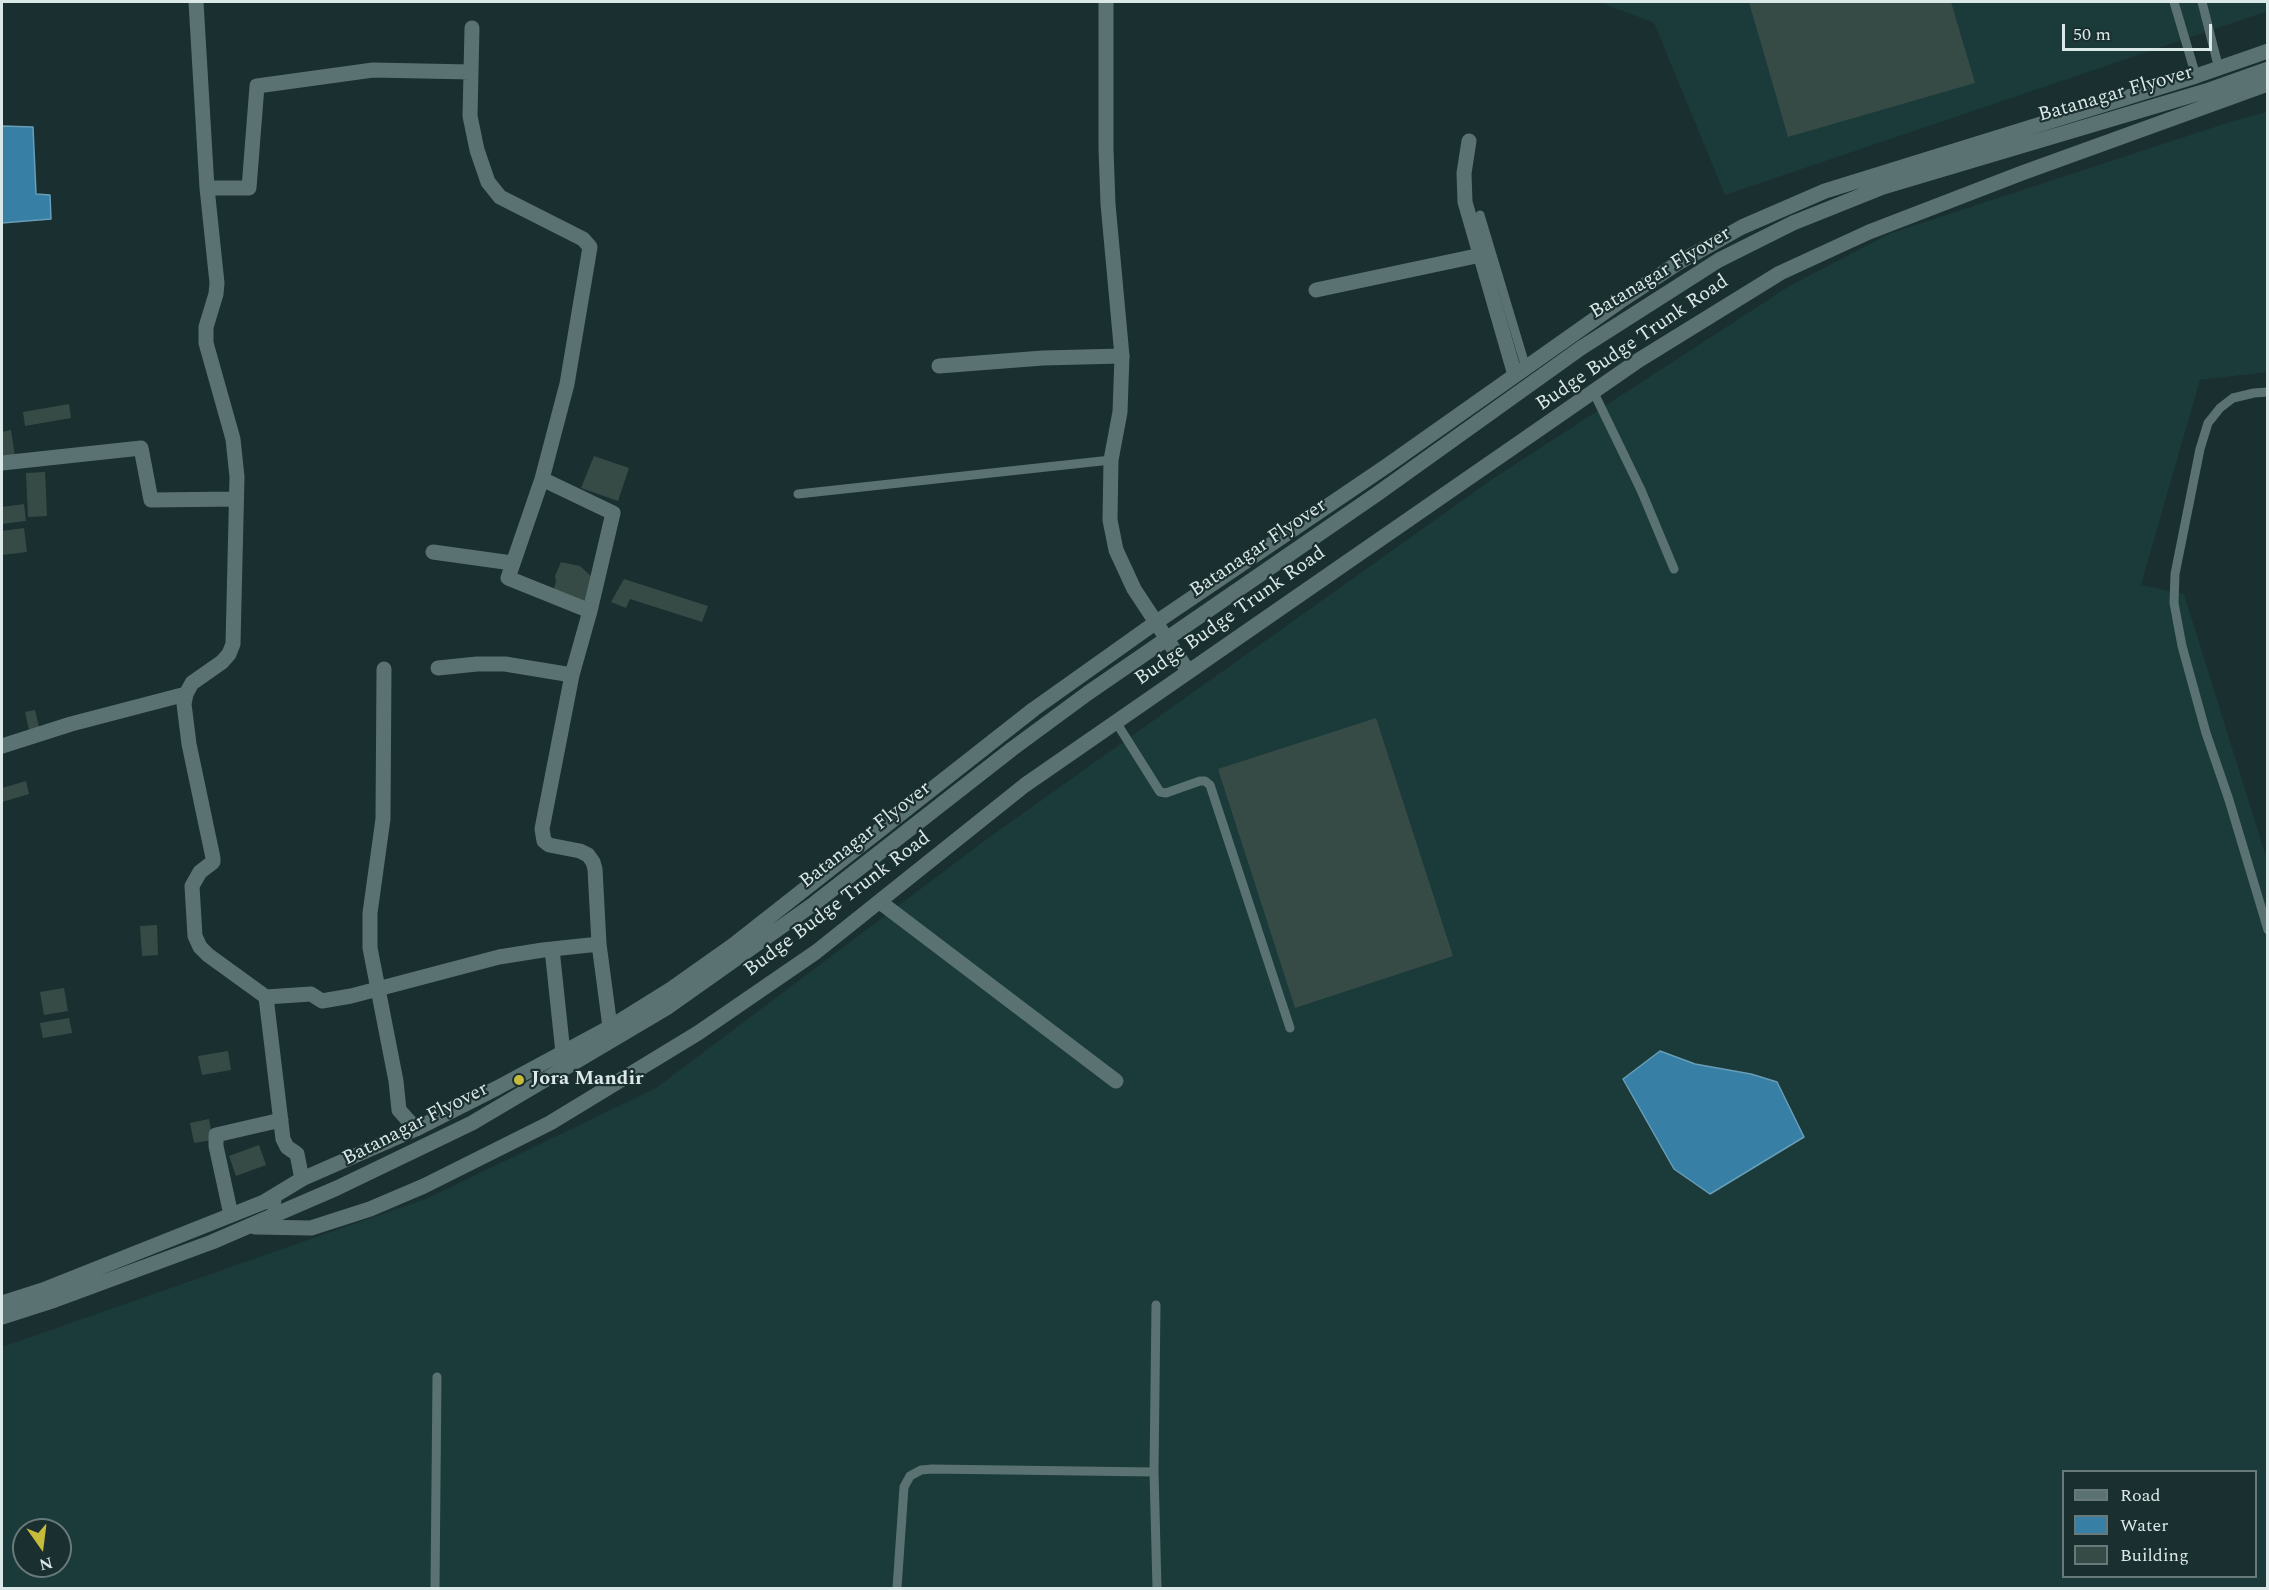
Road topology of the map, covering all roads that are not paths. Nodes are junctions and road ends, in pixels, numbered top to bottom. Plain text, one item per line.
1 (196, 2) edge
2 (1106, 2) edge
3 (2174, 2) edge
4 (2202, 2) edge
5 (472, 28) dead end
6 (2268, 51) edge
7 (2219, 69) junction
8 (2268, 69) edge
9 (471, 72) junction
10 (2196, 76) junction
11 (2268, 84) edge
12 (1469, 141) dead end
13 (207, 188) junction
14 (1480, 215) dead end
15 (1481, 255) junction
16 (1316, 290) dead end
17 (1122, 356) junction
18 (939, 366) dead end
19 (1520, 371) junction
20 (2268, 392) edge
21 (1594, 393) junction
22 (1111, 460) junction
23 (2, 463) edge
24 (542, 479) junction
25 (798, 494) dead end
26 (236, 499) junction
27 (433, 552) dead end
28 (512, 563) junction
29 (1674, 569) dead end
30 (590, 612) junction
31 (1155, 623) junction
32 (438, 668) dead end
33 (384, 669) dead end
34 (1188, 671) junction
35 (572, 675) junction
36 (186, 694) junction
37 (1116, 722) junction
38 (2, 746) edge
39 (880, 902) junction
40 (2268, 930) edge
41 (599, 945) junction
42 (552, 949) junction
43 (378, 989) junction
44 (266, 997) junction
45 (610, 1027) junction
46 (1290, 1028) dead end
47 (563, 1053) junction
48 (1116, 1080) dead end
49 (281, 1120) junction
50 (416, 1129) junction
51 (302, 1179) junction
52 (337, 1188) junction
53 (264, 1203) junction
54 (231, 1215) junction
55 (250, 1226) junction
56 (2, 1303) edge
57 (1156, 1305) dead end
58 (2, 1317) edge
59 (437, 1377) dead end
60 (1154, 1472) junction
61 (435, 1588) edge
62 (897, 1588) edge
63 (1157, 1588) edge

1 - 13 street
2 - 17 street
3 - 10 lane
4 - 7 lane
5 - 9 street
6 - 7 street, Budge Budge Trunk Road
7 - 10 street, Budge Budge Trunk Road
8 - 52 street, Batanagar Flyover
9 - 13 street
9 - 24 street
10 - 19 street, Budge Budge Trunk Road
11 - 21 street, Budge Budge Trunk Road
12 - 15 street
13 - 26 street
14 - 19 lane
15 - 16 street
15 - 19 street
17 - 18 street
17 - 22 street
19 - 31 street, Budge Budge Trunk Road
20 - 40 lane
21 - 29 lane
21 - 34 street, Budge Budge Trunk Road
22 - 25 lane
22 - 31 street
23 - 26 street
24 - 28 street
24 - 30 street
26 - 36 street
27 - 28 street
28 - 30 street
30 - 35 street
31 - 34 street
31 - 45 street, Budge Budge Trunk Road
32 - 35 street
33 - 43 street
34 - 37 street, Budge Budge Trunk Road
35 - 41 street
36 - 38 street
36 - 44 street
37 - 39 street, Budge Budge Trunk Road
37 - 46 lane
39 - 48 street
39 - 55 street, Budge Budge Trunk Road
41 - 42 street
41 - 45 street
42 - 43 street
42 - 47 street
43 - 44 street
43 - 50 street
44 - 49 street
45 - 47 street, Budge Budge Trunk Road
47 - 50 street, Budge Budge Trunk Road
49 - 51 street
49 - 54 street
50 - 51 street, Budge Budge Trunk Road
51 - 53 street, Budge Budge Trunk Road
52 - 53 street
52 - 55 street
53 - 54 street
54 - 56 street
55 - 58 street
57 - 60 lane
59 - 61 lane
60 - 62 lane
60 - 63 lane

